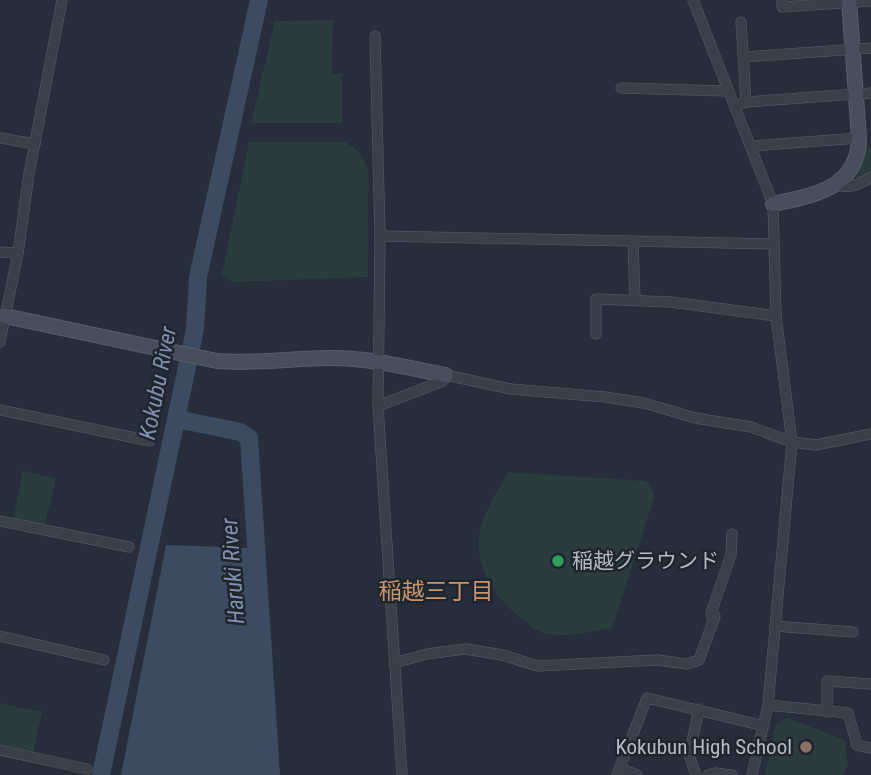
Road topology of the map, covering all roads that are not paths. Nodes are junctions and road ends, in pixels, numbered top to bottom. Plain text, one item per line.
1 (61, 0) edge
2 (693, 0) edge
3 (782, 0) edge
4 (849, 1) edge
5 (871, 1) edge
6 (741, 22) dead end
7 (375, 36) dead end
8 (871, 48) edge
9 (853, 49) junction
10 (744, 57) junction
11 (621, 88) dead end
12 (727, 91) junction
13 (864, 94) edge
14 (746, 102) junction
15 (735, 106) junction
16 (0, 138) edge
17 (859, 138) junction
18 (35, 144) junction
19 (752, 146) junction
20 (871, 177) edge
21 (836, 185) junction
22 (774, 204) junction
23 (380, 236) junction
24 (633, 241) junction
25 (774, 244) junction
26 (0, 252) edge
27 (18, 253) junction
28 (635, 299) junction
29 (2, 316) edge
30 (776, 316) junction
31 (596, 334) dead end
32 (0, 342) edge
33 (378, 362) junction
34 (446, 375) junction
35 (378, 406) junction
36 (0, 410) edge
37 (871, 434) edge
38 (150, 441) dead end
39 (792, 442) junction
40 (0, 521) edge
41 (732, 534) dead end
42 (129, 547) dead end
43 (775, 626) junction
44 (853, 632) dead end
45 (0, 636) edge
46 (104, 660) dead end
47 (394, 663) junction
48 (871, 684) edge
49 (768, 705) junction
50 (699, 709) junction
51 (827, 712) junction
52 (764, 726) junction
53 (871, 748) edge
54 (0, 750) edge
55 (88, 769) dead end
56 (618, 772) edge
57 (402, 775) edge
58 (637, 775) edge
59 (696, 775) edge
60 (709, 775) edge
61 (732, 775) edge
62 (752, 775) edge

1 - 18 street
2 - 12 street
3 - 4 street
4 - 5 street
4 - 9 street
6 - 10 street
7 - 23 street
8 - 9 street
9 - 10 street
9 - 13 street
10 - 14 street
11 - 12 street
12 - 15 street
13 - 14 street
13 - 17 street
14 - 15 street
15 - 19 street
16 - 18 street
17 - 19 street
17 - 21 street
18 - 27 street
19 - 22 street
20 - 21 street
21 - 22 street
22 - 25 street
23 - 24 street
23 - 33 street
24 - 25 street
24 - 28 street
25 - 30 street
26 - 27 street
27 - 29 street
28 - 30 street
28 - 31 street
29 - 32 street
29 - 33 street
30 - 39 street
33 - 34 street
33 - 35 street
34 - 35 street
34 - 39 street
35 - 47 street
36 - 38 street
37 - 39 street
39 - 43 street
40 - 42 street
41 - 47 street
43 - 44 street
43 - 49 street
45 - 46 street
47 - 57 street
48 - 51 street
49 - 51 street
49 - 52 street
50 - 52 street
50 - 56 street
50 - 59 street
51 - 53 street
52 - 62 street
54 - 55 street
56 - 58 street
60 - 61 street

